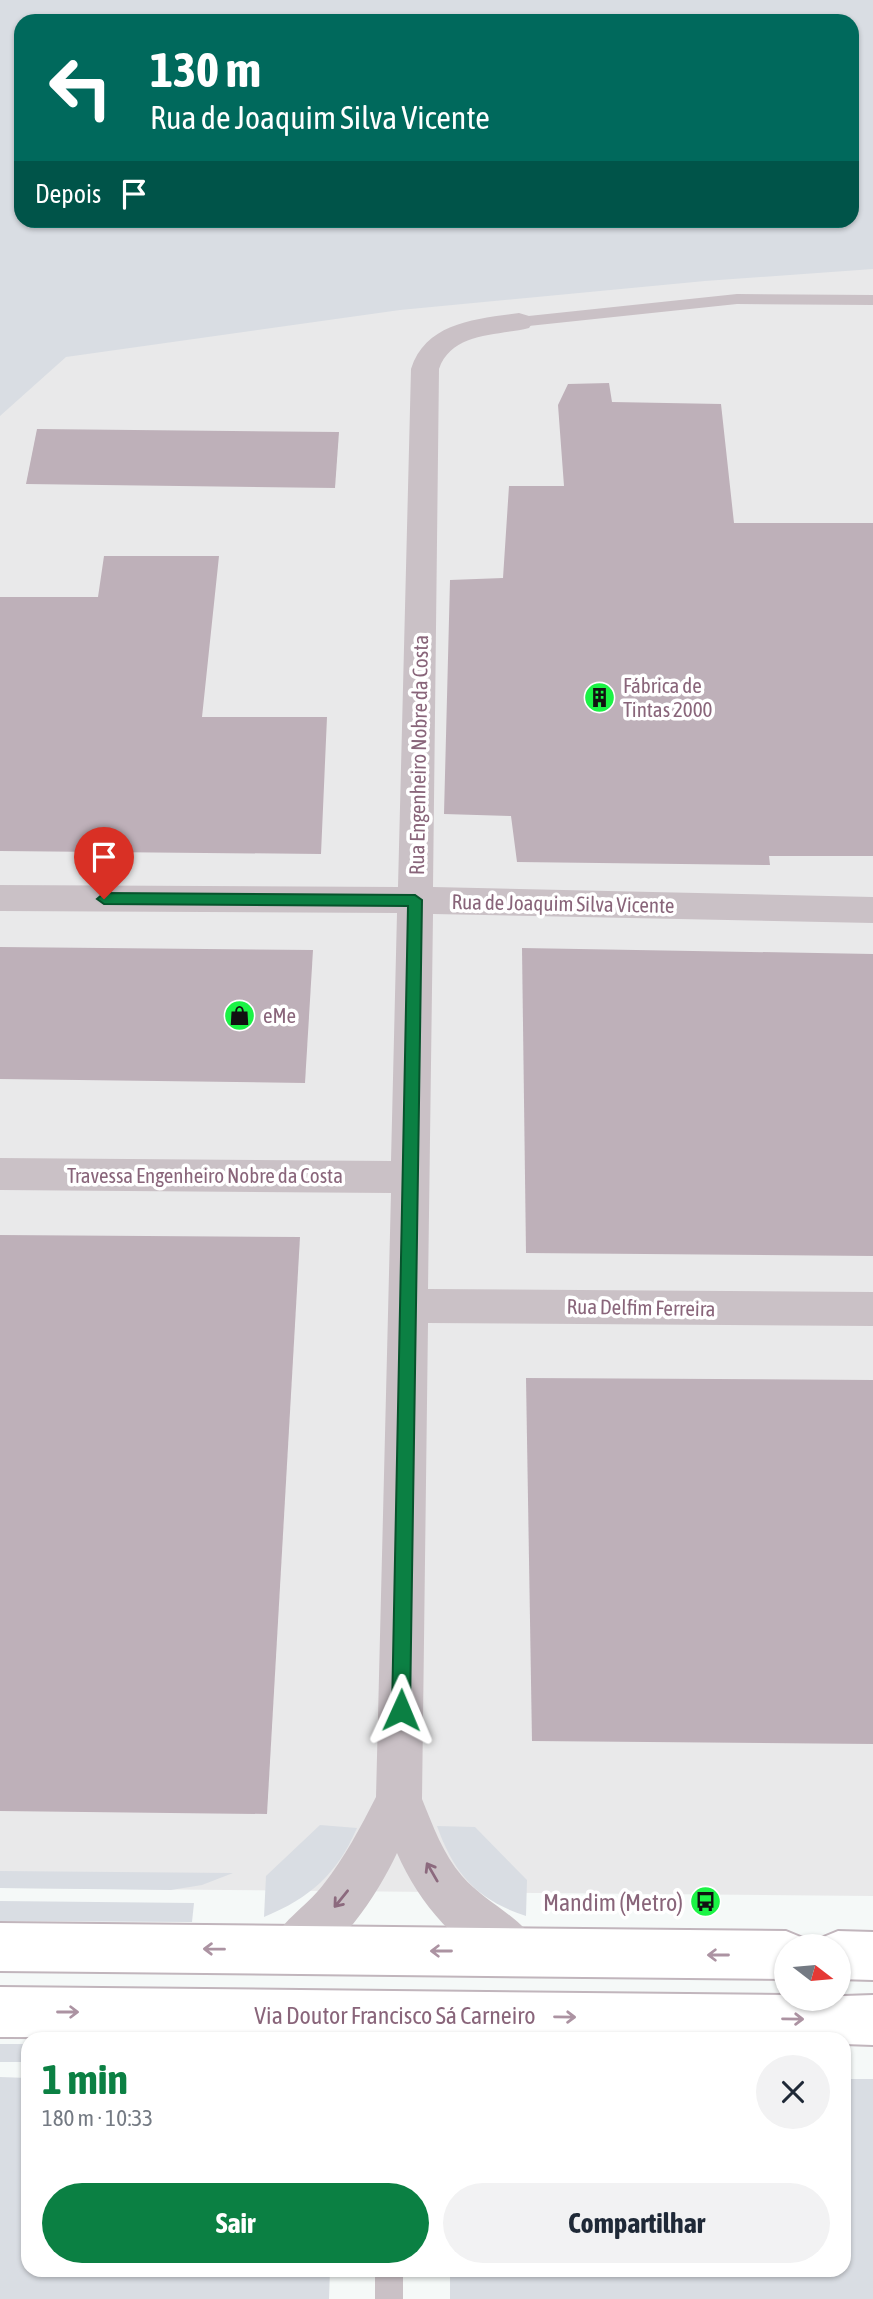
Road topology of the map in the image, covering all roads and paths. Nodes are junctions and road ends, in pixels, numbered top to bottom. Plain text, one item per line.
1 (737, 299) junction
2 (873, 300) edge
3 (873, 312) edge
4 (519, 322) joint
5 (0, 898) edge
6 (415, 900) junction
7 (873, 910) edge
8 (0, 1174) edge
9 (411, 1177) junction
10 (408, 1306) junction
11 (873, 1309) edge
12 (399, 1799) junction
13 (0, 1947) edge
14 (292, 1950) junction
15 (516, 1951) junction
16 (774, 1955) edge
17 (851, 1955) edge
18 (873, 1956) edge
19 (0, 2012) edge
20 (873, 2020) edge
21 (309, 2027) edge
22 (477, 2027) edge
23 (389, 2277) edge
24 (389, 2299) edge

1 - 2 lane
1 - 3 lane
1 - 4 lane
4 - 6 street, Rua Engenheiro Nobre da Costa
5 - 6 street, Rua de Joaquim Silva Vicente
6 - 7 street, Rua de Joaquim Silva Vicente
6 - 9 street, Rua Engenheiro Nobre da Costa
8 - 9 street, Travessa Engenheiro Nobre da Costa
9 - 10 street, Rua Engenheiro Nobre da Costa
10 - 11 street, Rua Delfim Ferreira
10 - 12 street, Rua Engenheiro Nobre da Costa
12 -> 14 street, Rua Engenheiro Nobre da Costa
15 -> 12 street, Rua Engenheiro Nobre da Costa
14 -> 13 main road
15 -> 14 main road
16 -> 15 main road
17 - 18 main road
19 -> 21 main road, Via Doutor Francisco Sá Carneiro
22 -> 20 main road, Via Doutor Francisco Sá Carneiro
21 - 22 main road, Via Doutor Francisco Sá Carneiro
23 - 24 lane

